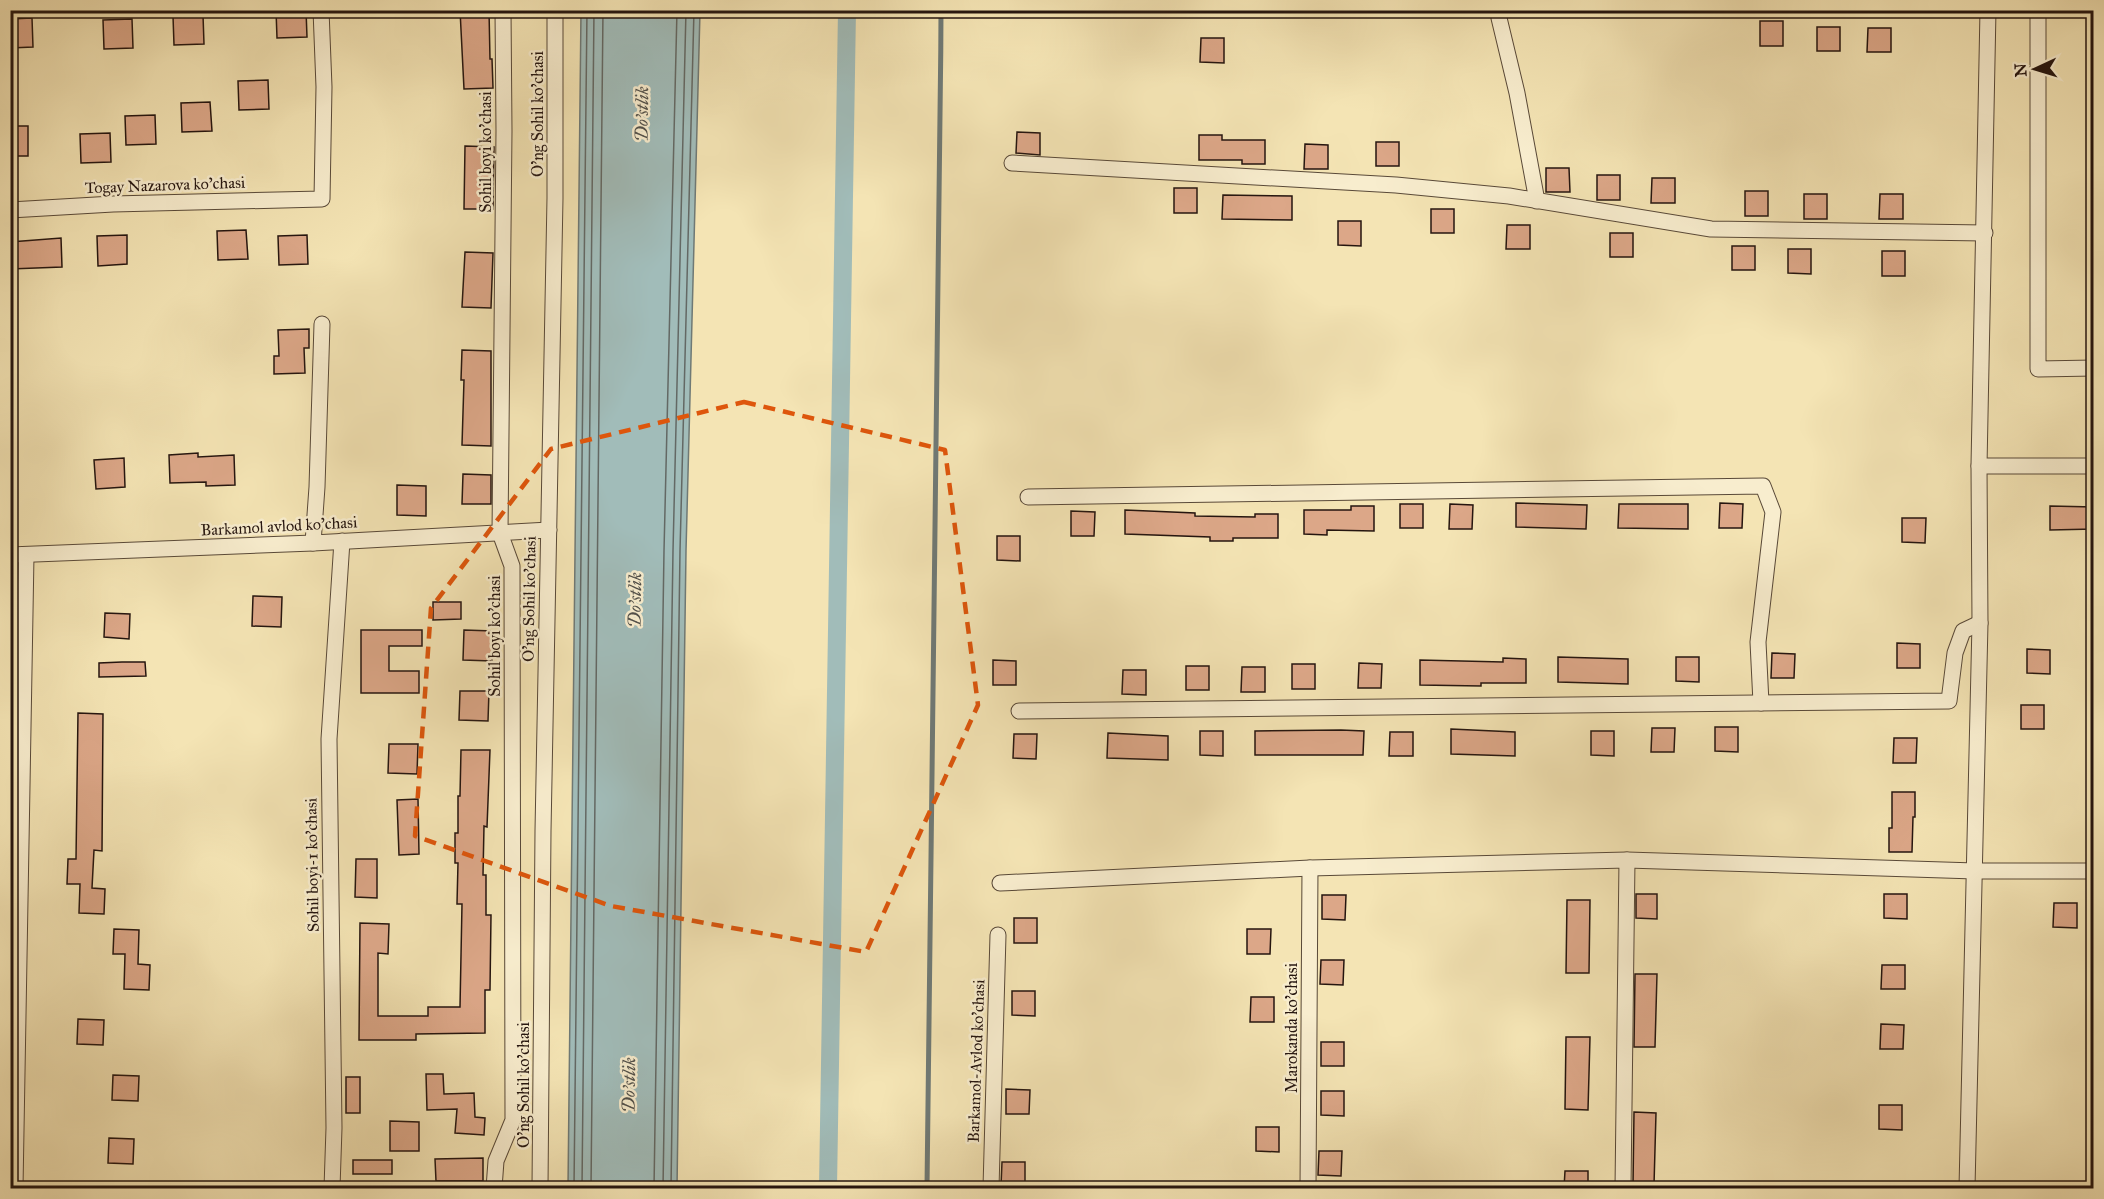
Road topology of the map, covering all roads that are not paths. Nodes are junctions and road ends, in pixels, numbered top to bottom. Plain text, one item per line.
1 (321, 10) edge
2 (503, 10) edge
3 (555, 10) edge
4 (1499, 10) edge
5 (1988, 10) edge
6 (2038, 10) edge
7 (1012, 164) dead end
8 (1537, 201) junction
9 (10, 210) edge
10 (1985, 233) junction
11 (322, 324) dead end
12 (2094, 368) edge
13 (1978, 466) junction
14 (2094, 466) edge
15 (1028, 497) dead end
16 (549, 530) junction
17 (500, 533) junction
18 (342, 541) junction
19 (313, 543) junction
20 (10, 555) edge
21 (26, 555) junction
22 (1980, 623) junction
23 (1761, 703) junction
24 (1019, 711) dead end
25 (1627, 860) junction
26 (1310, 868) junction
27 (1975, 871) junction
28 (2094, 871) edge
29 (1000, 883) dead end
30 (998, 935) dead end
31 (15, 1188) edge
32 (332, 1188) edge
33 (494, 1188) edge
34 (540, 1188) edge
35 (991, 1188) edge
36 (1308, 1188) edge
37 (1623, 1188) edge
38 (1967, 1188) edge

1 - 9 street, Togay Nazarova ko'chasi
2 - 17 street, Sohil boyi ko'chasi
3 - 16 street, O'ng Sohil ko'chasi
4 - 8 street
5 - 10 street
6 - 12 street
7 - 8 street
8 - 10 street
10 - 13 street
11 - 19 street
13 - 14 street
13 - 22 street
15 - 23 street
16 - 17 street, Barkamol avlod ko'chasi
16 - 34 street, O'ng Sohil ko'chasi
17 - 18 street, Barkamol avlod ko'chasi
17 - 33 street, Sohil boyi ko'chasi
18 - 19 street, Barkamol avlod ko'chasi
18 - 32 street, Sohil boyi-1 ko'chasi
19 - 21 street, Barkamol avlod ko'chasi
20 - 21 street, Barkamol avlod ko'chasi
21 - 31 street
22 - 23 street
22 - 27 street
23 - 24 street
25 - 26 street
25 - 27 street
25 - 37 street
26 - 29 street
26 - 36 street, Marokanda ko'chasi
27 - 28 street
27 - 38 street
30 - 35 street, Barkamol-Avlod ko'chasi

